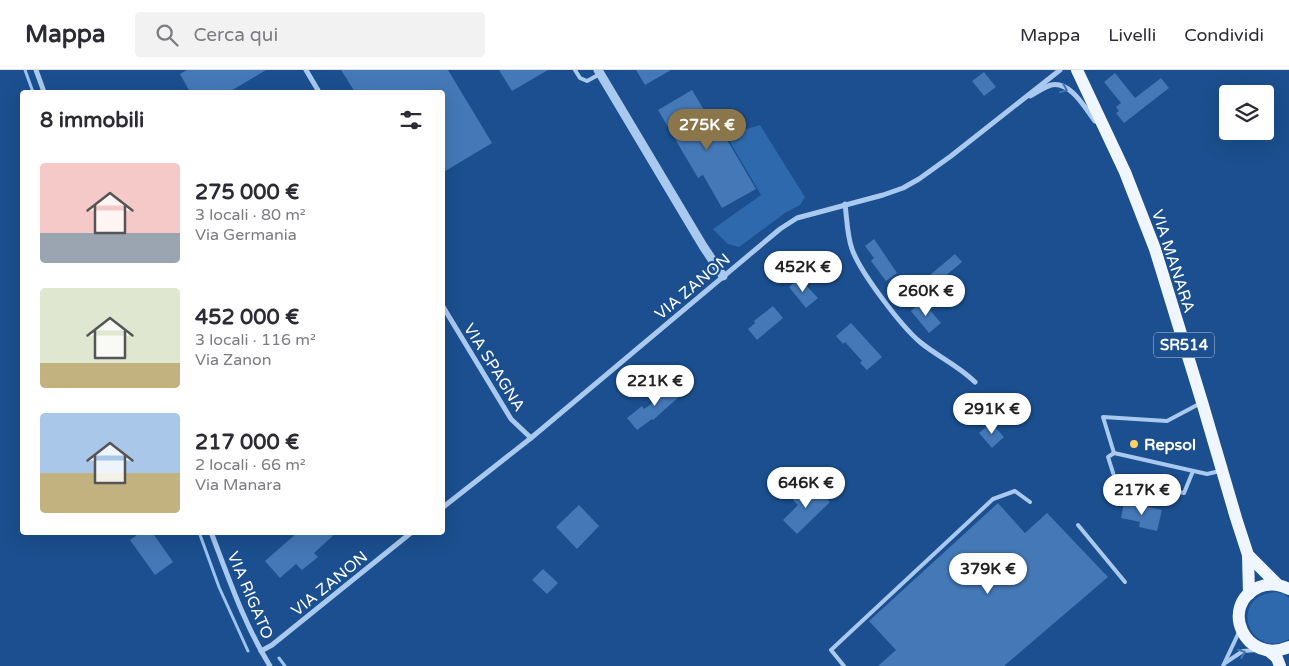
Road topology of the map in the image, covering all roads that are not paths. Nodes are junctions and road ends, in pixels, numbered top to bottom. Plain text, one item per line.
1 (36, 70) edge
2 (306, 70) edge
3 (575, 70) edge
4 (1060, 70) edge
5 (1077, 70) edge
6 (599, 72) edge
7 (43, 90) edge
8 (318, 90) edge
9 (1006, 111) junction
10 (1110, 139) junction
11 (845, 204) junction
12 (723, 276) junction
13 (445, 310) edge
14 (975, 382) dead end
15 (1202, 402) junction
16 (531, 438) junction
17 (1114, 454) junction
18 (1193, 470) junction
19 (1223, 471) junction
20 (1030, 502) dead end
21 (445, 506) edge
22 (1078, 525) dead end
23 (212, 535) edge
24 (408, 535) edge
25 (1248, 555) junction
26 (1125, 582) dead end
27 (1283, 586) edge
28 (1249, 594) junction
29 (1241, 630) junction
30 (1289, 647) edge
31 (1265, 650) junction
32 (261, 651) junction
33 (1289, 660) edge
34 (1224, 664) edge
35 (270, 666) edge
36 (844, 666) edge
37 (1280, 666) edge
38 (1288, 666) edge

1 - 7 street
2 - 8 street
3 - 6 lane
4 - 9 street, VIA ZANON
5 - 10 main road, VIA MANARA / SR514
6 - 12 street
9 -> 10 street, VIA ZANON
9 - 11 street, VIA ZANON
10 - 15 main road, VIA MANARA / SR514
11 - 12 street, VIA ZANON
11 - 14 street
12 - 16 street, VIA ZANON
13 - 16 street, VIA SPAGNA
15 - 17 lane
15 - 19 main road, VIA MANARA / SR514
16 - 21 street, VIA ZANON
17 - 18 lane
17 - 18 lane
18 - 19 lane
19 - 25 main road, VIA MANARA / SR514
20 - 36 lane
22 - 26 lane
23 - 32 street, VIA RIGATO
24 - 32 street, VIA ZANON
25 - 27 main road, VIA MANARA / SR514
25 - 28 main road, VIA MANARA / SR514
27 - 28 main road, SR514
28 - 29 main road, SR514
29 - 31 main road
29 - 34 lane
30 - 31 main road
34 -> 31 lane
31 - 37 main road
32 - 35 street, VIA RIGATO
33 - 38 main road

